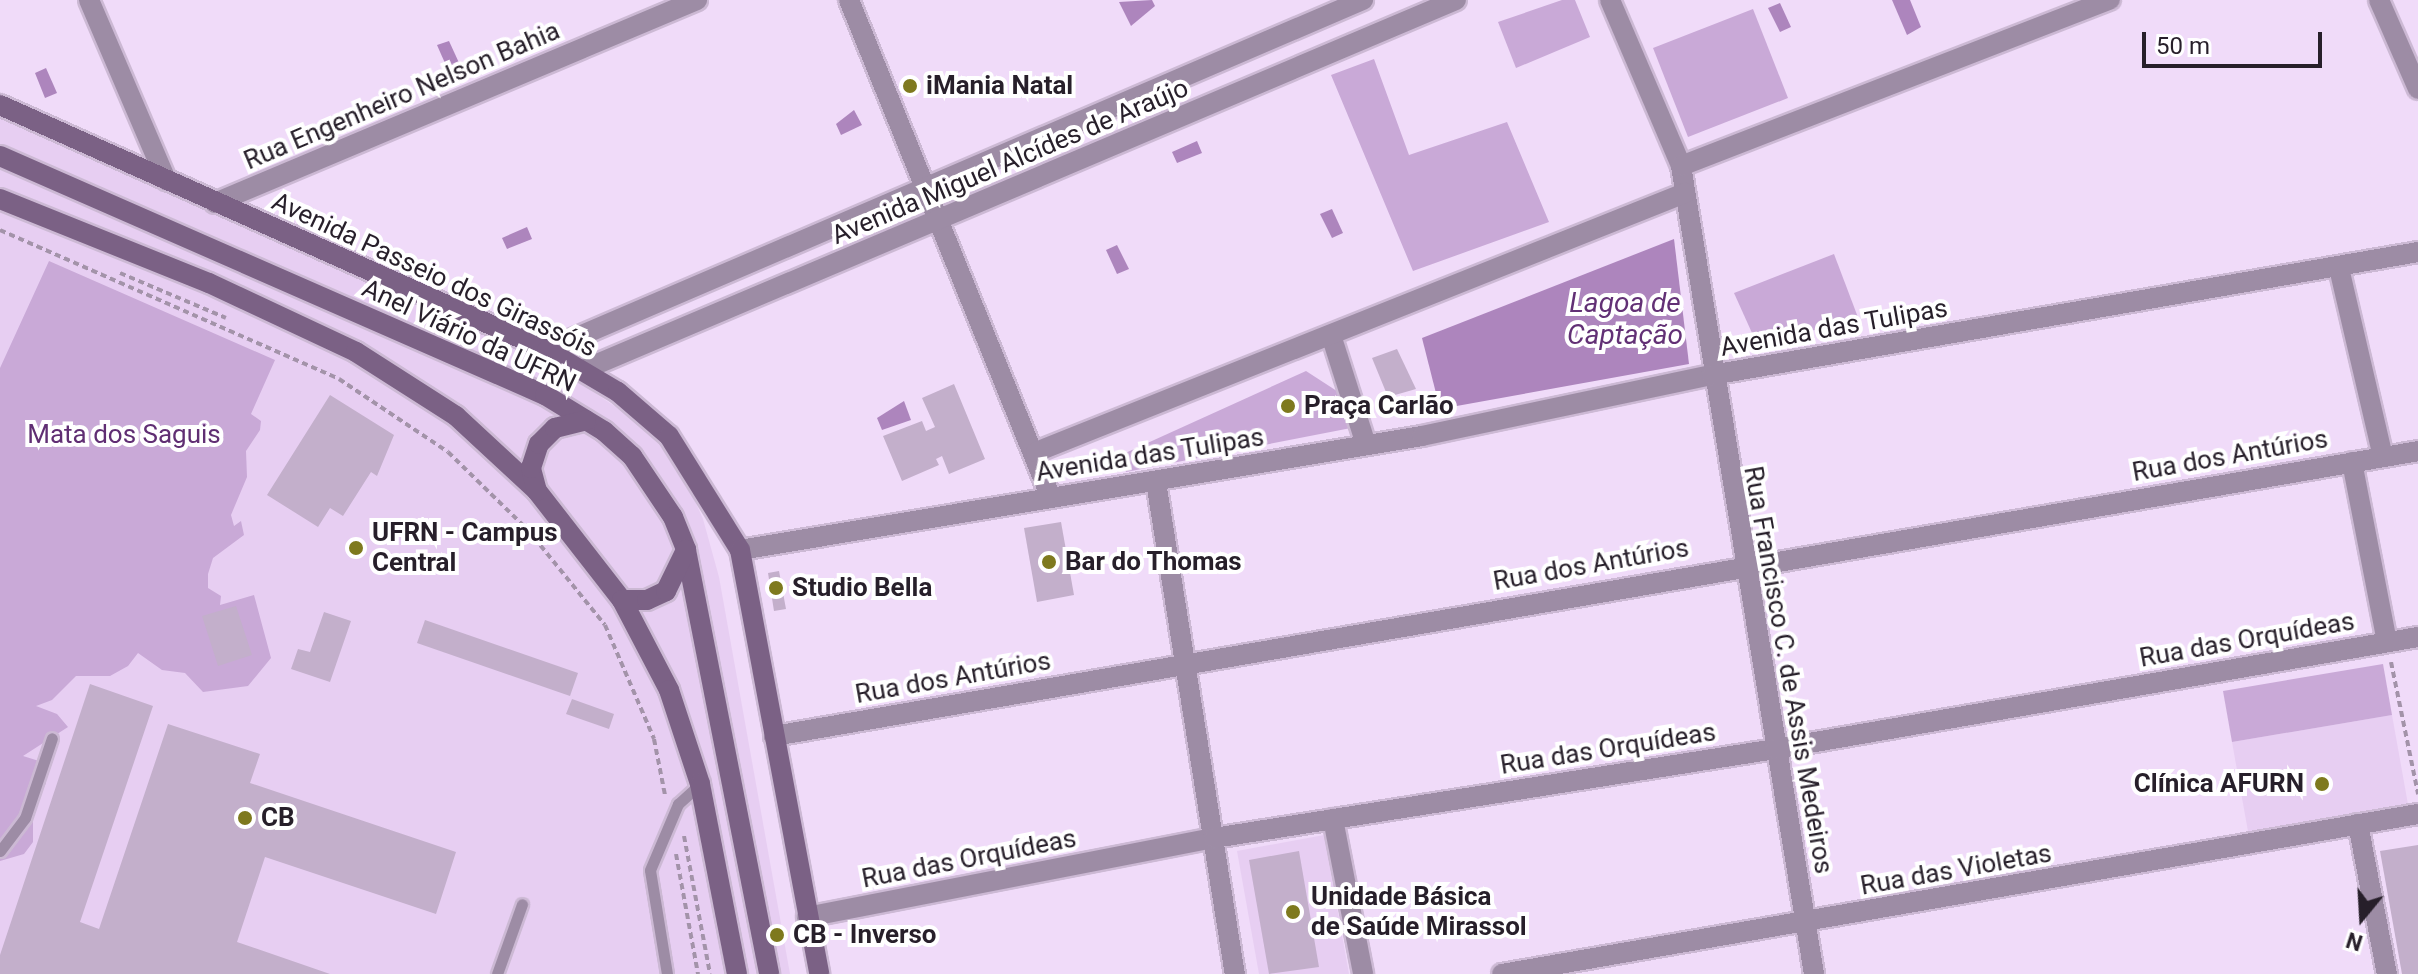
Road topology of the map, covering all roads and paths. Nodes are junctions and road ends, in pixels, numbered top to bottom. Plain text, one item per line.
1 (89, 0) edge
2 (697, 0) edge
3 (849, 0) edge
4 (1363, 0) edge
5 (1456, 0) edge
6 (1610, 0) edge
7 (2110, 0) edge
8 (2379, 0) edge
9 (2418, 89) edge
10 (0, 105) edge
11 (0, 156) edge
12 (1681, 166) junction
13 (166, 180) junction
14 (924, 188) junction
15 (1685, 193) junction
16 (0, 199) edge
17 (215, 203) junction
18 (0, 221) edge
19 (940, 221) junction
20 (0, 230) edge
21 (2418, 252) edge
22 (2339, 268) junction
23 (230, 319) dead end
24 (1331, 335) junction
25 (547, 350) junction
26 (583, 370) junction
27 (1712, 375) junction
28 (586, 420) junction
29 (1366, 445) junction
30 (2418, 451) edge
31 (1036, 452) junction
32 (2383, 457) junction
33 (2352, 462) junction
34 (1156, 482) junction
35 (537, 491) junction
36 (1051, 498) junction
37 (532, 521) dead end
38 (542, 532) dead end
39 (686, 550) junction
40 (740, 550) junction
41 (1744, 564) junction
42 (580, 580) dead end
43 (622, 600) junction
44 (2418, 637) edge
45 (2387, 642) junction
46 (1186, 662) junction
47 (636, 671) dead end
48 (774, 736) junction
49 (52, 738) dead end
50 (1775, 749) junction
51 (700, 784) junction
52 (2418, 797) edge
53 (678, 804) junction
54 (2418, 814) edge
55 (670, 818) junction
56 (1333, 819) junction
57 (2358, 824) junction
58 (1214, 838) junction
59 (0, 851) edge
60 (522, 904) dead end
61 (807, 917) junction
62 (1805, 923) junction
63 (497, 974) edge
64 (667, 974) edge
65 (698, 974) edge
66 (710, 974) edge
67 (737, 974) edge
68 (769, 974) edge
69 (819, 974) edge
70 (1235, 974) edge
71 (1363, 974) edge
72 (1502, 974) edge
73 (1814, 974) edge
74 (2387, 974) edge

1 - 13 street
2 - 17 street, Rua Engenheiro Nelson Bahia
3 - 14 street
4 - 14 street, Avenida Miguel Alcídes de Araújo
5 - 19 street, Avenida Miguel Alcídes de Araújo
6 - 12 street, Rua Francisco C. de Assis Medeiros
7 - 12 street
8 - 9 street
10 - 13 main road, Avenida Passeio dos Girassóis
11 - 28 main road, Anel Viário da UFRN
12 - 15 street, Rua Francisco C. de Assis Medeiros
13 - 17 main road, Avenida Passeio dos Girassóis
14 - 19 street
14 - 25 street, Avenida Miguel Alcídes de Araújo
15 - 24 street
15 - 27 street, Rua Francisco C. de Assis Medeiros
16 - 35 main road
17 - 25 main road, Avenida Passeio dos Girassóis
18 - 23 path
19 - 26 street, Avenida Miguel Alcídes de Araújo
19 - 31 street
20 - 55 path
21 - 22 street, Avenida das Tulipas
22 - 27 street, Avenida das Tulipas
22 - 32 street
24 - 29 street
24 - 31 street
25 - 26 main road, Avenida Passeio dos Girassóis
26 - 40 main road, Avenida Passeio dos Girassóis
27 - 29 street, Avenida das Tulipas
27 - 41 street, Rua Francisco C. de Assis Medeiros
28 - 35 main road
28 - 39 main road, Anel Viário da UFRN
29 - 34 street, Avenida das Tulipas
30 - 32 street, Rua dos Antúrios
31 - 36 street
32 - 33 street, Rua dos Antúrios
33 - 41 street, Rua dos Antúrios
33 - 45 street
34 - 36 street, Avenida das Tulipas
34 - 46 street
35 - 43 main road
36 - 40 street, Avenida das Tulipas
37 - 38 path
39 - 43 main road
39 - 68 main road, Anel Viário da UFRN
40 - 48 main road, Avenida Passeio dos Girassóis
41 - 46 street, Rua dos Antúrios
41 - 50 street, Rua Francisco C. de Assis Medeiros
42 - 47 path
43 - 51 main road
44 - 45 street, Rua das Orquídeas
45 - 50 street, Rua das Orquídeas
45 - 52 path
46 - 48 street, Rua dos Antúrios
46 - 58 street
48 - 61 main road, Avenida Passeio dos Girassóis
49 - 59 lane
50 - 56 street, Rua das Orquídeas
50 - 62 street, Rua Francisco C. de Assis Medeiros
51 - 53 lane
51 - 67 main road
53 - 55 lane
53 - 66 path
54 - 57 street, Rua das Violetas
55 - 64 lane
55 - 65 path
56 - 58 street, Rua das Orquídeas
56 - 71 street
57 - 62 street, Rua das Violetas
57 - 74 street
58 - 61 street, Rua das Orquídeas
58 - 70 street
60 - 63 lane
61 - 69 main road, Avenida Passeio dos Girassóis
62 - 72 street, Rua das Violetas
62 - 73 street, Rua Francisco C. de Assis Medeiros

